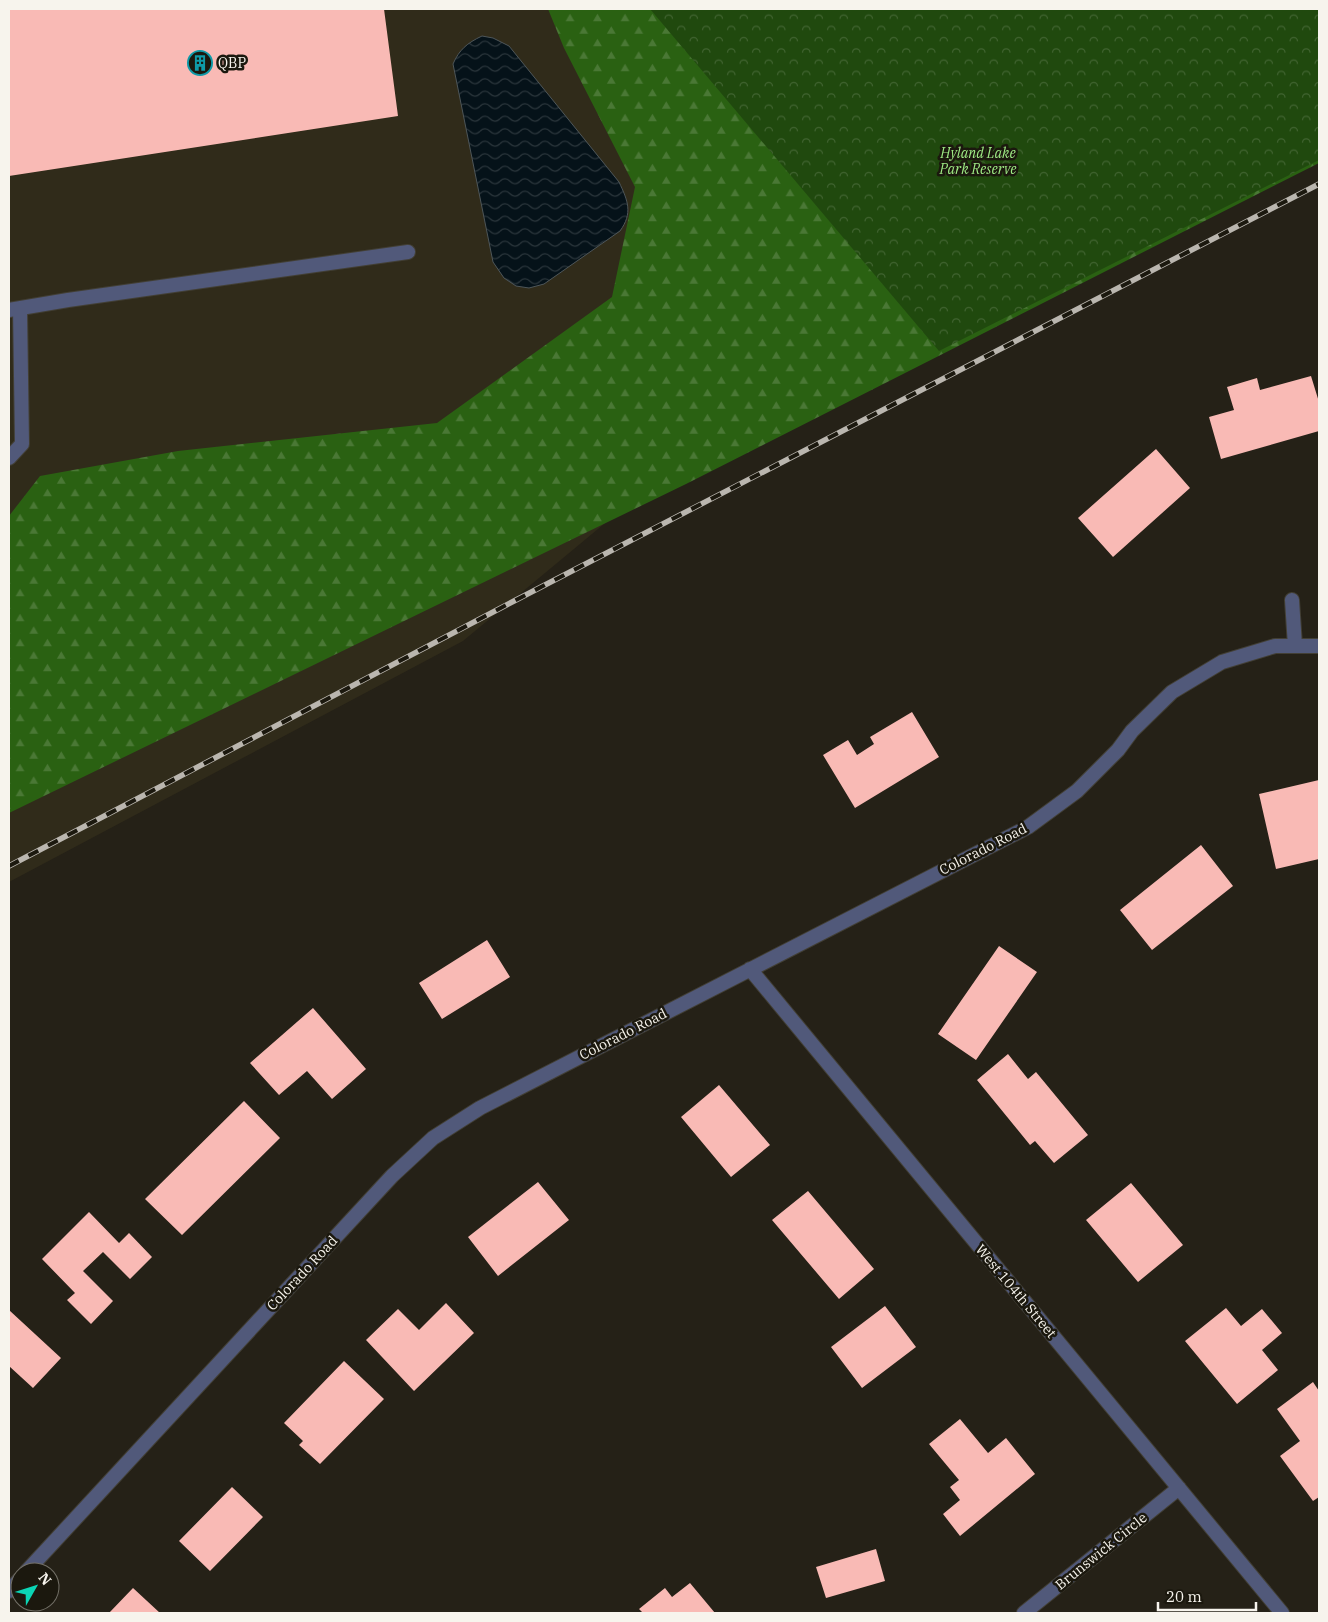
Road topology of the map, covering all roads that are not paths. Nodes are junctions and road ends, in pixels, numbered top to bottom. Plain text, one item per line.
1 (408, 252) dead end
2 (14, 309) edge
3 (15, 388) edge
4 (9, 458) edge
5 (1292, 600) dead end
6 (1296, 646) junction
7 (1319, 646) edge
8 (750, 969) junction
9 (1179, 1488) junction
10 (35, 1562) edge
11 (1024, 1613) edge
12 (1282, 1613) edge

1 - 2 street
2 - 3 street
3 - 4 street
5 - 6 street
6 - 7 street, Colorado Road
6 - 8 street, Colorado Road
8 - 9 street, West 104th Street
8 - 10 street, Colorado Road
9 - 11 street, Brunswick Circle
9 - 12 street, West 104th Street

